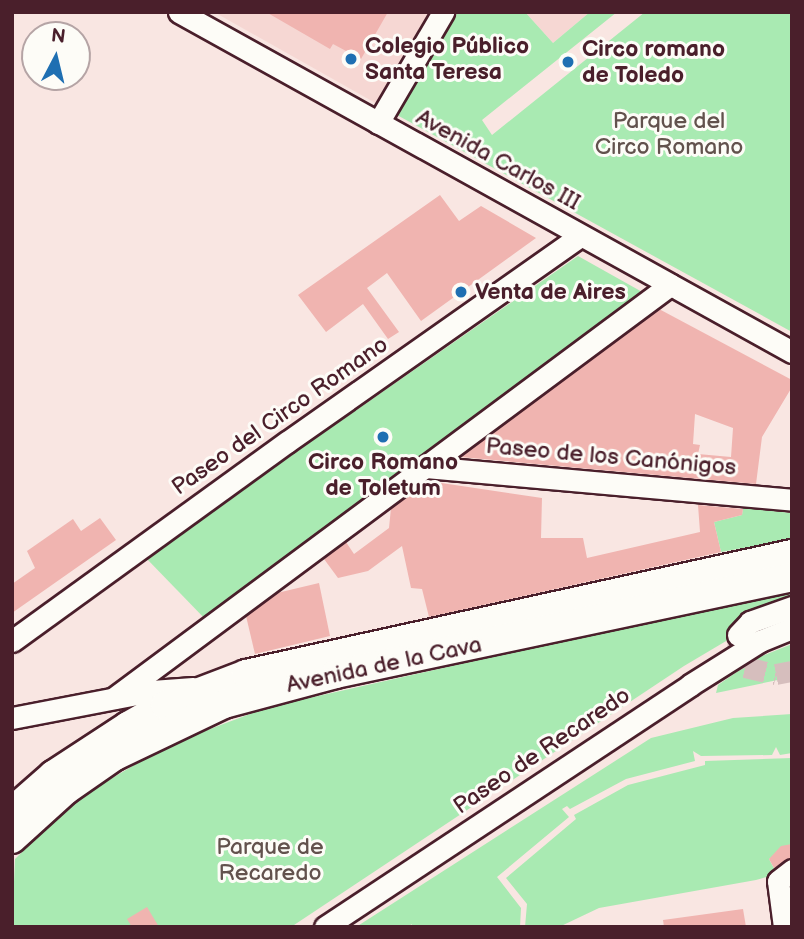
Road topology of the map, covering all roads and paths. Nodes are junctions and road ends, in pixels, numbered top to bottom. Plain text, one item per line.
1 (179, 12) edge
2 (443, 12) edge
3 (379, 123) junction
4 (580, 236) junction
5 (670, 285) junction
6 (792, 352) edge
7 (425, 467) junction
8 (792, 500) edge
9 (792, 554) edge
10 (792, 577) edge
11 (792, 607) edge
12 (792, 628) edge
13 (738, 635) dead end
14 (12, 641) edge
15 (209, 687) junction
16 (114, 698) junction
17 (12, 718) edge
18 (12, 811) edge
19 (12, 839) edge
20 (792, 870) edge
21 (325, 927) edge
22 (784, 927) edge

1 - 3 street, Avenida Carlos III
2 - 3 street
3 - 4 street, Avenida Carlos III
4 - 5 street, Avenida Carlos III
4 - 14 street, Paseo del Circo Romano
5 - 6 street, Avenida Carlos III
5 - 7 street
7 - 8 street, Paseo de los Canónigos
7 - 16 street
9 - 15 main road, Avenida de la Cava
10 - 19 main road, Avenida de la Cava
11 - 13 street
12 - 21 street, Paseo de Recaredo
15 - 16 street
15 - 18 main road, Avenida de la Cava
16 - 17 street
20 - 22 street

